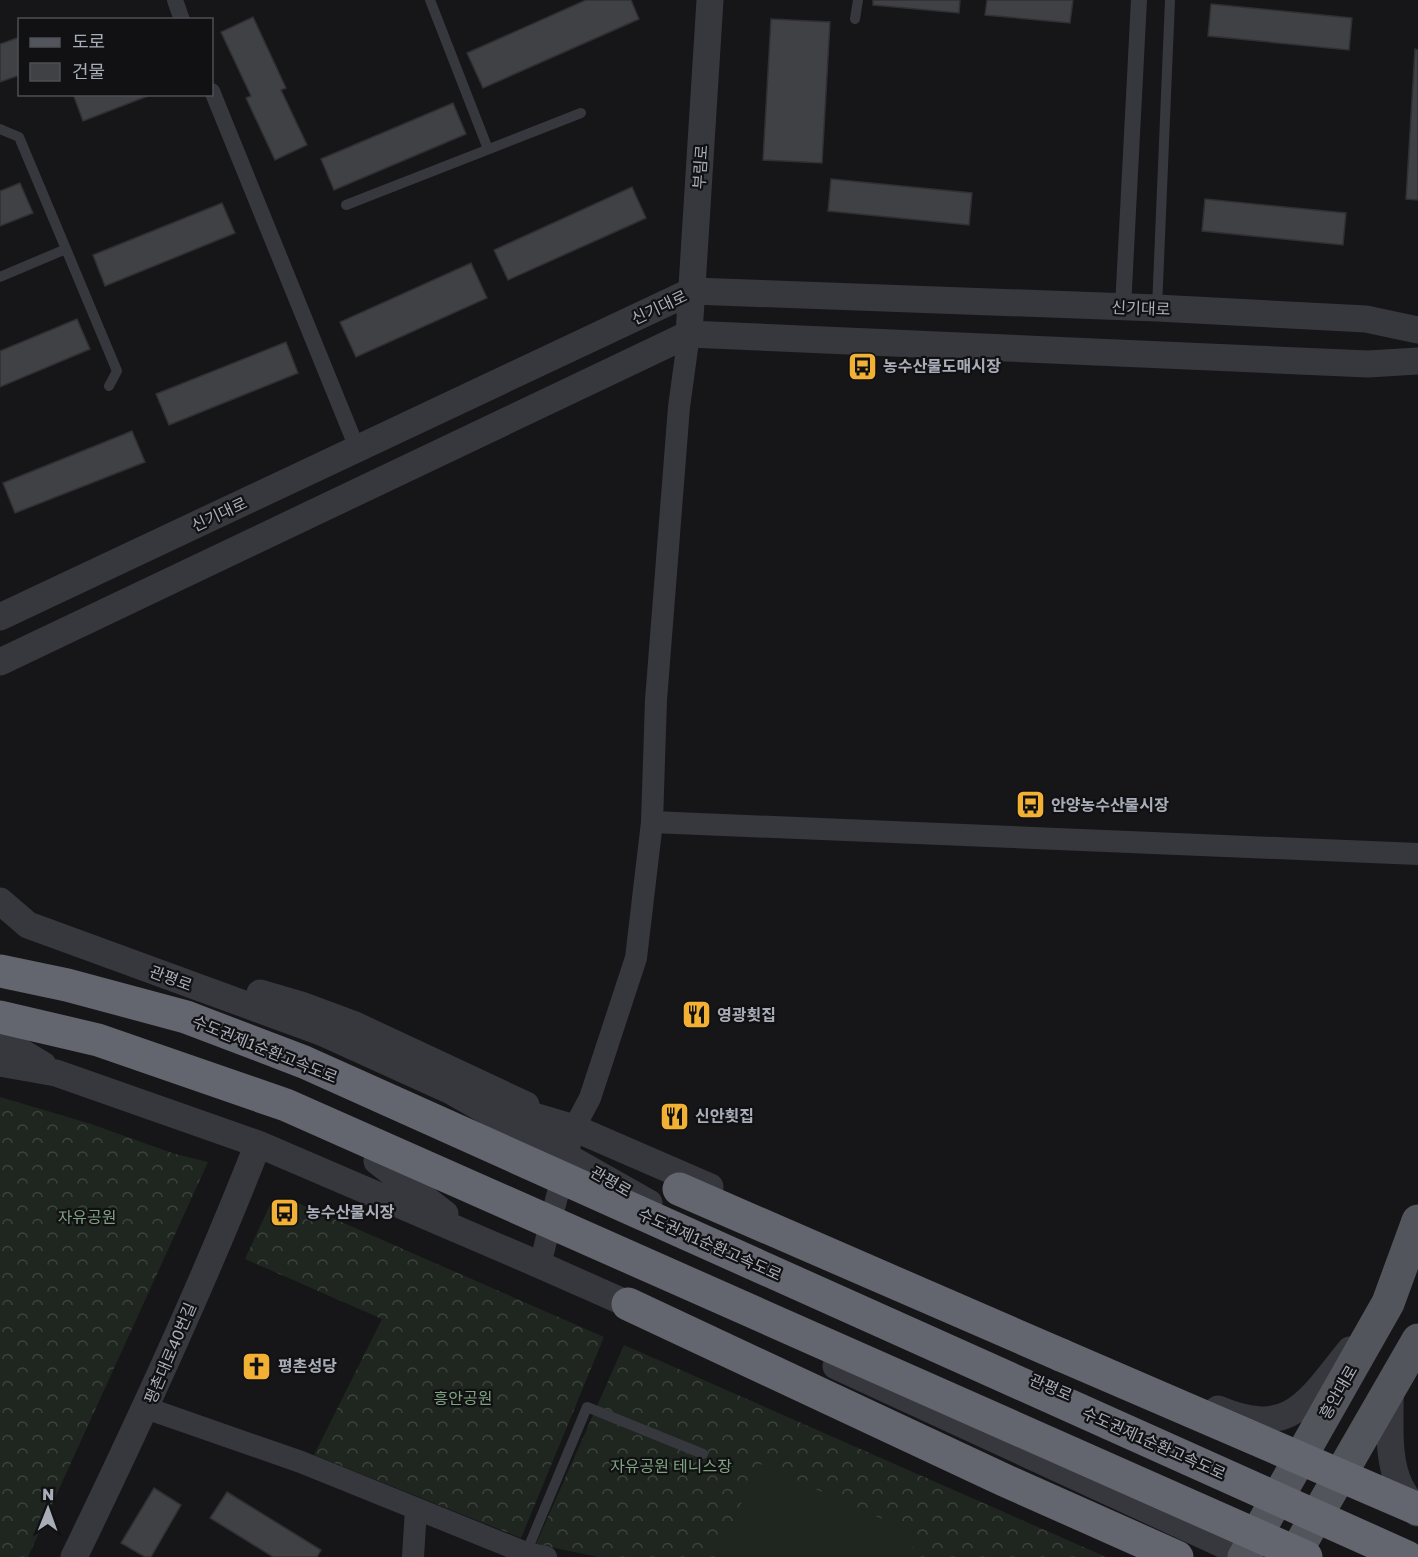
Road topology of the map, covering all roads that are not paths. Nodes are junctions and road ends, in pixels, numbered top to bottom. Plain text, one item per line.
1 (175, 0) edge
2 (430, 0) edge
3 (710, 0) edge
4 (858, 0) edge
5 (1139, 0) edge
6 (1170, 0) edge
7 (181, 18) edge
8 (855, 19) dead end
9 (213, 93) edge
10 (580, 113) dead end
11 (0, 129) edge
12 (488, 149) junction
13 (346, 205) dead end
14 (66, 249) junction
15 (0, 277) edge
16 (692, 291) junction
17 (1123, 307) junction
18 (1157, 308) junction
19 (1418, 330) edge
20 (689, 334) junction
21 (1418, 361) edge
22 (109, 386) dead end
23 (357, 448) junction
24 (0, 617) edge
25 (0, 662) edge
26 (651, 822) junction
27 (1418, 854) edge
28 (0, 902) edge
29 (27, 925) junction
30 (0, 971) edge
31 (0, 1017) edge
32 (0, 1023) edge
33 (0, 1039) edge
34 (0, 1063) edge
35 (56, 1073) junction
36 (452, 1091) junction
37 (574, 1128) junction
38 (258, 1144) junction
39 (568, 1156) junction
40 (377, 1161) junction
41 (679, 1189) joint
42 (1418, 1221) edge
43 (548, 1236) junction
44 (477, 1238) junction
45 (540, 1265) junction
46 (1388, 1303) junction
47 (628, 1304) junction
48 (1418, 1340) edge
49 (1390, 1389) junction
50 (146, 1408) junction
51 (704, 1454) dead end
52 (1283, 1488) junction
53 (1324, 1506) junction
54 (416, 1509) junction
55 (1418, 1509) edge
56 (1418, 1514) edge
57 (1418, 1547) edge
58 (536, 1555) edge
59 (1246, 1556) edge
60 (74, 1557) edge
61 (413, 1557) edge
62 (1159, 1557) edge
63 (1177, 1557) edge
64 (1293, 1557) edge
65 (1306, 1557) edge
66 (1407, 1557) edge

1 - 7 street
2 - 12 lane
3 - 16 street, 부림로
4 - 8 lane
5 - 17 street
6 - 18 lane
9 - 23 street
10 - 12 lane
11 - 14 lane
12 - 13 lane
14 - 15 lane
14 - 22 lane
16 - 17 street, 신기대로
16 - 20 street, 부림로
16 - 23 street, 신기대로
17 - 18 street, 신기대로
18 - 19 street, 신기대로
20 - 21 street
20 - 25 street
20 - 26 street
23 - 24 street, 신기대로
26 - 27 street
26 - 37 street
28 - 29 street, 관평로
29 - 36 street, 관평로
29 - 37 street
30 - 66 highway, 수도권제1순환고속도로, bridge
31 - 65 highway, bridge
32 - 40 street
33 - 35 street
34 - 35 street
35 - 38 street
36 - 37 street
36 - 39 street, 관평로
37 - 39 street
37 - 41 street
37 - 46 street
38 - 44 street
38 - 50 street, 평촌대로40번길
39 - 43 street
39 - 52 street, 관평로
40 - 43 street
40 - 44 street
41 - 55 highway, bridge
42 - 46 main road, 흥안대로
43 - 45 street
43 - 59 street
44 - 45 street
45 - 47 street
46 - 52 main road, 흥안대로
47 - 62 street
47 - 63 highway
48 - 49 main road
49 - 53 main road
49 - 56 street
50 - 54 street
50 - 60 street, 평촌대로40번길
51 - 58 lane
52 - 53 street, 관평로
52 - 59 main road, 흥안대로
53 - 57 street, 관평로
53 - 64 main road
54 - 58 street
54 - 61 street

